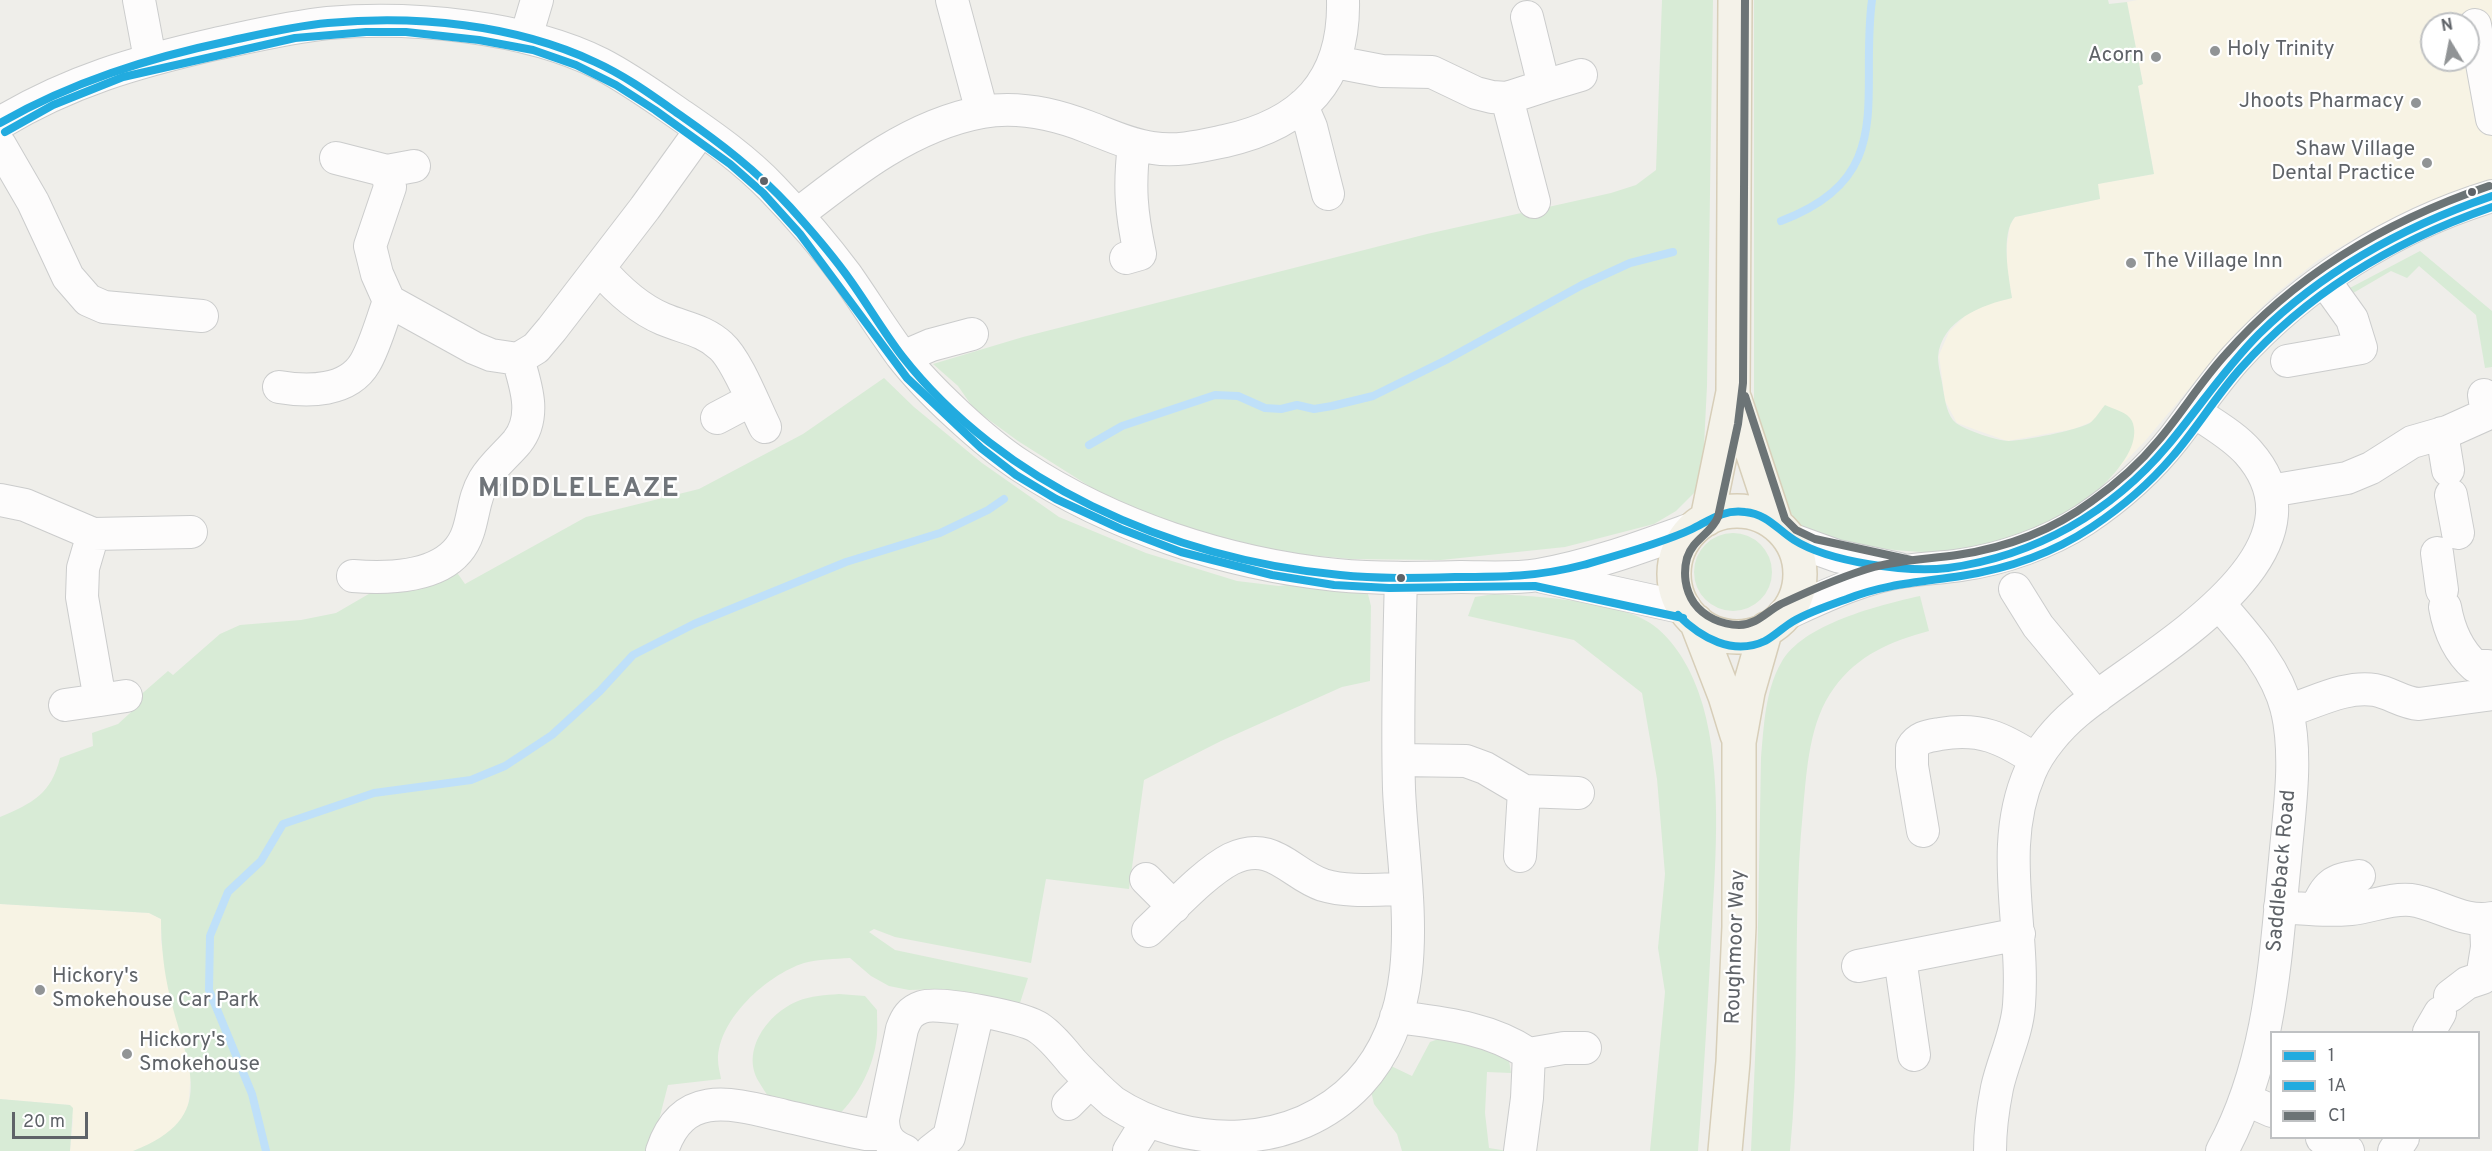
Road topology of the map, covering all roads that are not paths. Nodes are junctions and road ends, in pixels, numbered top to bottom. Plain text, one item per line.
1 (139, 0) edge
2 (537, 0) edge
3 (952, 0) edge
4 (1343, 0) edge
5 (1735, 0) edge
6 (1527, 17) dead end
7 (525, 37) junction
8 (2480, 44) edge
9 (150, 59) junction
10 (1335, 62) junction
11 (2488, 74) edge
12 (1581, 75) dead end
13 (1544, 86) junction
14 (1507, 98) junction
15 (1302, 106) junction
16 (982, 112) junction
17 (2492, 119) edge
18 (0, 123) edge
19 (701, 130) junction
20 (1134, 144) junction
21 (0, 145) edge
22 (336, 158) dead end
23 (1328, 194) dead end
24 (2492, 196) edge
25 (1534, 202) dead end
26 (797, 215) junction
27 (1126, 258) dead end
28 (599, 268) junction
29 (2324, 280) junction
30 (389, 301) junction
31 (202, 316) dead end
32 (972, 334) dead end
33 (903, 357) junction
34 (518, 359) junction
35 (2287, 361) dead end
36 (279, 387) dead end
37 (1733, 392) junction
38 (2484, 395) dead end
39 (751, 400) junction
40 (2194, 411) junction
41 (717, 418) dead end
42 (765, 427) dead end
43 (2442, 433) junction
44 (2270, 491) junction
45 (0, 500) edge
46 (1700, 524) junction
47 (191, 532) dead end
48 (1783, 532) junction
49 (93, 534) junction
50 (1907, 571) junction
51 (1536, 575) junction
52 (354, 576) dead end
53 (1401, 578) junction
54 (2015, 589) dead end
55 (2219, 604) junction
56 (1690, 615) junction
57 (1775, 622) junction
58 (2491, 684) edge
59 (2097, 697) junction
60 (65, 705) dead end
61 (2287, 711) junction
62 (1739, 742) junction
63 (1399, 760) junction
64 (2036, 760) junction
65 (1524, 791) junction
66 (1578, 793) dead end
67 (1923, 831) dead end
68 (1520, 856) dead end
69 (2359, 876) dead end
70 (1146, 879) dead end
71 (1405, 889) junction
72 (1174, 907) junction
73 (2280, 907) junction
74 (2316, 909) junction
75 (2489, 919) edge
76 (1148, 931) dead end
77 (2019, 934) junction
78 (1900, 958) junction
79 (1858, 966) dead end
80 (978, 1011) junction
81 (2440, 1014) edge
82 (1396, 1017) junction
83 (1585, 1048) dead end
84 (1529, 1054) junction
85 (1914, 1055) dead end
86 (1091, 1082) junction
87 (1068, 1104) dead end
88 (2259, 1106) edge
89 (1145, 1125) junction
90 (2326, 1139) edge
91 (1304, 1140) edge
92 (895, 1143) edge
93 (662, 1151) edge
94 (931, 1151) edge
95 (1129, 1151) edge
96 (1520, 1151) edge
97 (1725, 1151) edge
98 (1990, 1151) edge
99 (2222, 1151) edge
100 (2348, 1151) edge

1 - 9 street
2 - 7 street
3 - 16 street
4 - 10 street
5 - 37 main road, Roughmoor Way
6 - 13 street
7 - 9 street
7 - 19 street
8 - 11 street
9 - 18 street
10 - 14 street
10 - 15 street
11 - 17 street
12 - 13 street
13 - 14 street
14 - 25 street
15 - 20 street
15 - 23 street
16 - 20 street
16 - 26 street
19 - 26 street
19 - 28 street
20 - 27 street
21 - 31 street
22 - 30 street
24 - 29 street
26 - 33 street
28 - 34 street
28 - 39 street
29 - 35 street
29 - 40 street
30 - 34 street
30 - 36 street
32 - 33 street
33 - 53 street
34 - 52 street
37 - 46 main road, Roughmoor Way
37 - 48 main road, Roughmoor Way
38 - 43 street
39 - 41 street
39 - 42 street
40 - 44 street
40 - 50 street
43 - 44 street
43 - 58 street
44 - 55 street
45 - 49 street
46 - 48 main road
46 - 51 street
46 - 56 main road, Roughmoor Way
47 - 49 street
48 - 50 street
48 - 57 main road, Roughmoor Way
49 - 60 street
50 - 57 street
51 - 53 street
51 - 56 street
53 - 63 street
54 - 59 street
55 - 59 street
55 - 61 street, Saddleback Road
56 - 57 main road
56 - 62 main road, Roughmoor Way
57 - 62 main road, Roughmoor Way
58 - 61 street
59 - 64 street
61 - 73 street, Saddleback Road
62 - 97 main road, Roughmoor Way
63 - 65 street
63 - 71 street
64 - 67 street
64 - 77 street
65 - 66 street
65 - 68 street
69 - 74 street
70 - 72 street
71 - 72 street
71 - 82 street
72 - 76 street
73 - 74 street
73 - 88 street, Saddleback Road
74 - 75 street
75 - 81 street
77 - 78 street
77 - 98 street
78 - 79 street
78 - 85 street
80 - 86 street
80 - 92 street
80 - 94 street
82 - 84 street
82 - 91 street
83 - 84 street
84 - 96 street
86 - 87 street
86 - 89 street
88 - 99 street, Saddleback Road
89 - 91 street
89 - 95 street
90 - 100 street
92 - 93 street

